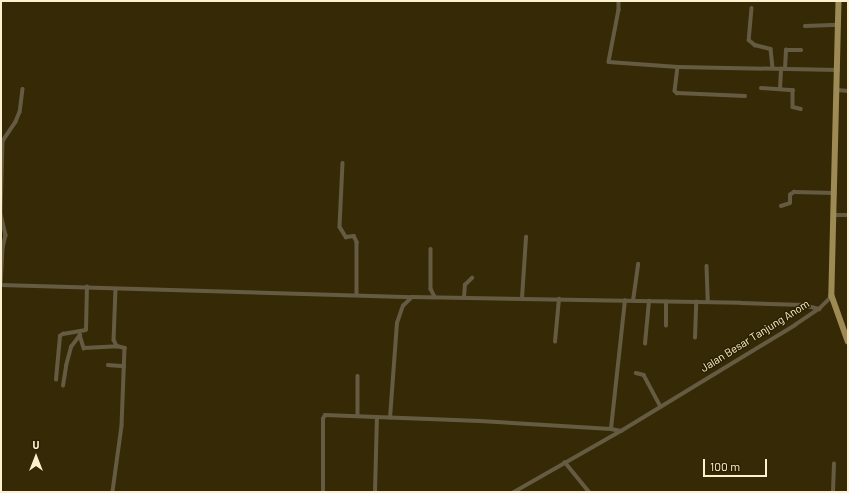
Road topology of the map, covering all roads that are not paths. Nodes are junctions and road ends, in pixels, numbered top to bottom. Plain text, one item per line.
1 (619, 1) edge
2 (839, 1) edge
3 (752, 8) dead end
4 (839, 25) junction
5 (805, 26) dead end
6 (800, 50) dead end
7 (678, 67) junction
8 (773, 68) junction
9 (783, 69) junction
10 (838, 70) junction
11 (761, 88) dead end
12 (23, 89) dead end
13 (780, 89) junction
14 (838, 90) junction
15 (848, 91) edge
16 (745, 96) dead end
17 (801, 109) dead end
18 (343, 163) dead end
19 (836, 194) junction
20 (781, 206) dead end
21 (836, 215) junction
22 (848, 215) edge
23 (526, 237) dead end
24 (431, 249) dead end
25 (638, 264) dead end
26 (707, 266) dead end
27 (472, 278) dead end
28 (87, 287) junction
29 (116, 289) junction
30 (357, 295) junction
31 (832, 296) junction
32 (412, 297) junction
33 (435, 297) junction
34 (464, 298) junction
35 (522, 298) junction
36 (559, 300) junction
37 (625, 301) junction
38 (633, 301) junction
39 (649, 301) junction
40 (666, 302) junction
41 (696, 302) junction
42 (708, 302) junction
43 (819, 309) junction
44 (666, 326) dead end
45 (81, 333) junction
46 (695, 338) dead end
47 (848, 341) edge
48 (555, 342) dead end
49 (645, 344) dead end
50 (117, 346) junction
51 (108, 365) dead end
52 (124, 366) junction
53 (636, 373) dead end
54 (358, 376) dead end
55 (56, 380) dead end
56 (63, 386) dead end
57 (661, 407) junction
58 (358, 416) junction
59 (377, 418) junction
60 (390, 418) junction
61 (611, 428) junction
62 (621, 431) junction
63 (565, 462) junction
64 (834, 464) dead end
65 (113, 492) edge
66 (323, 492) edge
67 (375, 492) edge
68 (514, 492) edge
69 (590, 492) edge
70 (833, 492) edge

1 - 7 street
2 - 4 main road
3 - 8 street
4 - 5 street
4 - 10 main road
6 - 9 street
7 - 8 street
7 - 16 street
8 - 9 street
9 - 10 street
9 - 13 street
10 - 14 main road
11 - 13 street
12 - 28 street
13 - 17 street
14 - 15 street
14 - 19 main road
18 - 30 street
19 - 20 street
19 - 21 main road
21 - 22 street
21 - 31 main road
23 - 35 street
24 - 33 street
25 - 38 street
26 - 42 street
27 - 34 street
28 - 29 street
28 - 45 street
29 - 30 street
29 - 50 street
30 - 32 street
31 - 43 street, Jalan Besar Tanjung Anom
31 - 47 main road
32 - 33 street
32 - 60 street
33 - 34 street
34 - 35 street
35 - 36 street
36 - 37 street
36 - 48 street
37 - 38 street
37 - 61 street
38 - 39 street
39 - 40 street
39 - 49 street
40 - 41 street
40 - 44 street
41 - 42 street
41 - 46 street
42 - 43 street
43 - 57 street, Jalan Besar Tanjung Anom
45 - 50 street
45 - 55 street
45 - 56 street
50 - 52 street
51 - 52 street
52 - 65 street
53 - 57 street
54 - 58 street
57 - 62 street, Jalan Besar Tanjung Anom
58 - 59 street
58 - 66 street
59 - 60 street
59 - 67 street
60 - 61 street
61 - 62 street
62 - 63 street, Jalan Besar Tanjung Anom
63 - 68 street, Jalan Besar Tanjung Anom
63 - 69 street
64 - 70 street

